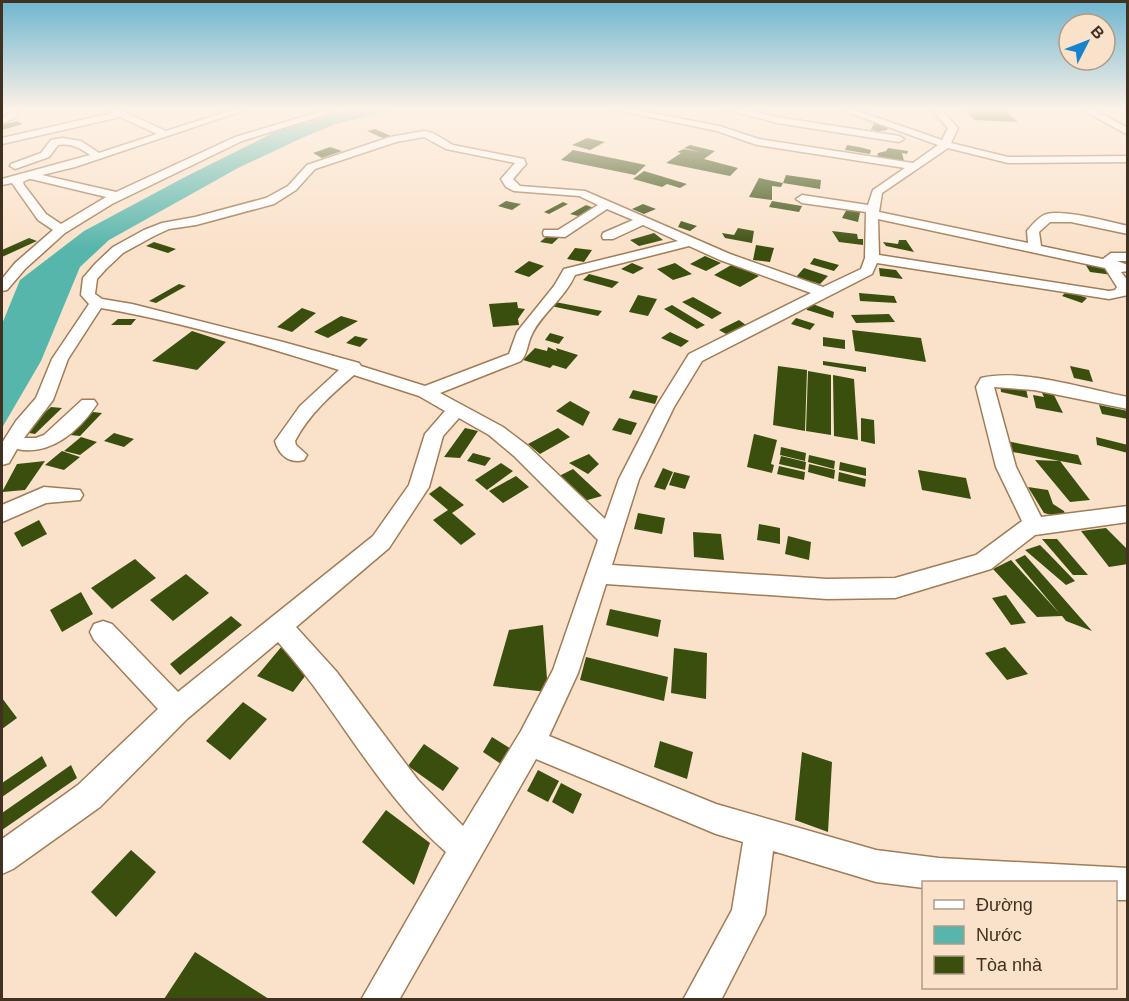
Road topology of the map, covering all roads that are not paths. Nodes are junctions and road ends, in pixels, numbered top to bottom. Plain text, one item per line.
1 (44, 155) edge
2 (101, 155) edge
3 (205, 155) edge
4 (349, 155) edge
5 (491, 155) edge
6 (840, 155) edge
7 (929, 155) edge
8 (984, 155) edge
9 (97, 156) joint
10 (1128, 159) edge
11 (913, 166) junction
12 (2, 169) edge
13 (21, 173) junction
14 (2, 182) edge
15 (116, 196) junction
16 (802, 199) dead end
17 (607, 204) junction
18 (872, 212) junction
19 (644, 220) junction
20 (61, 230) junction
21 (1128, 230) edge
22 (549, 233) dead end
23 (608, 236) dead end
24 (690, 242) junction
25 (1035, 249) junction
26 (1128, 257) edge
27 (872, 258) junction
28 (1110, 266) junction
29 (1128, 269) edge
30 (8, 270) edge
31 (2, 287) edge
32 (822, 292) junction
33 (97, 303) junction
34 (353, 367) junction
35 (425, 392) junction
36 (87, 404) dead end
37 (1128, 404) edge
38 (457, 409) junction
39 (12, 442) junction
40 (297, 455) dead end
41 (2, 458) edge
42 (73, 495) dead end
43 (2, 514) edge
44 (1128, 514) edge
45 (1035, 526) junction
46 (609, 537) junction
47 (598, 574) junction
48 (278, 625) junction
49 (103, 632) dead end
50 (177, 710) junction
51 (531, 743) junction
52 (760, 832) junction
53 (466, 849) junction
54 (2, 858) edge
55 (1071, 881) edge
56 (379, 999) edge
57 (701, 999) edge

1 - 13 street
2 - 9 street
3 - 15 street
4 - 33 street
5 - 17 street
6 - 11 street
7 - 11 street
8 - 10 street
9 - 13 street
11 - 18 street
12 - 13 street
13 - 14 street
13 - 15 street
13 - 20 street
15 - 20 street
16 - 18 street
17 - 19 street
17 - 22 street
18 - 25 street
18 - 27 street
19 - 23 street
19 - 24 street
20 - 30 street
21 - 25 street
24 - 32 street
24 - 35 street
25 - 28 street
26 - 28 street
27 - 28 street
27 - 32 street
28 - 29 street
30 - 31 street
32 - 46 street
33 - 34 street
33 - 39 street
34 - 35 street
34 - 40 street
35 - 38 street
36 - 39 street
37 - 45 street
38 - 46 street
38 - 48 street
39 - 41 street
42 - 43 street
44 - 45 street
45 - 47 street
46 - 47 street
47 - 51 street
48 - 50 street
48 - 53 street
49 - 50 street
50 - 54 street
51 - 52 street
51 - 53 street
52 - 55 street
52 - 57 street
53 - 56 street

